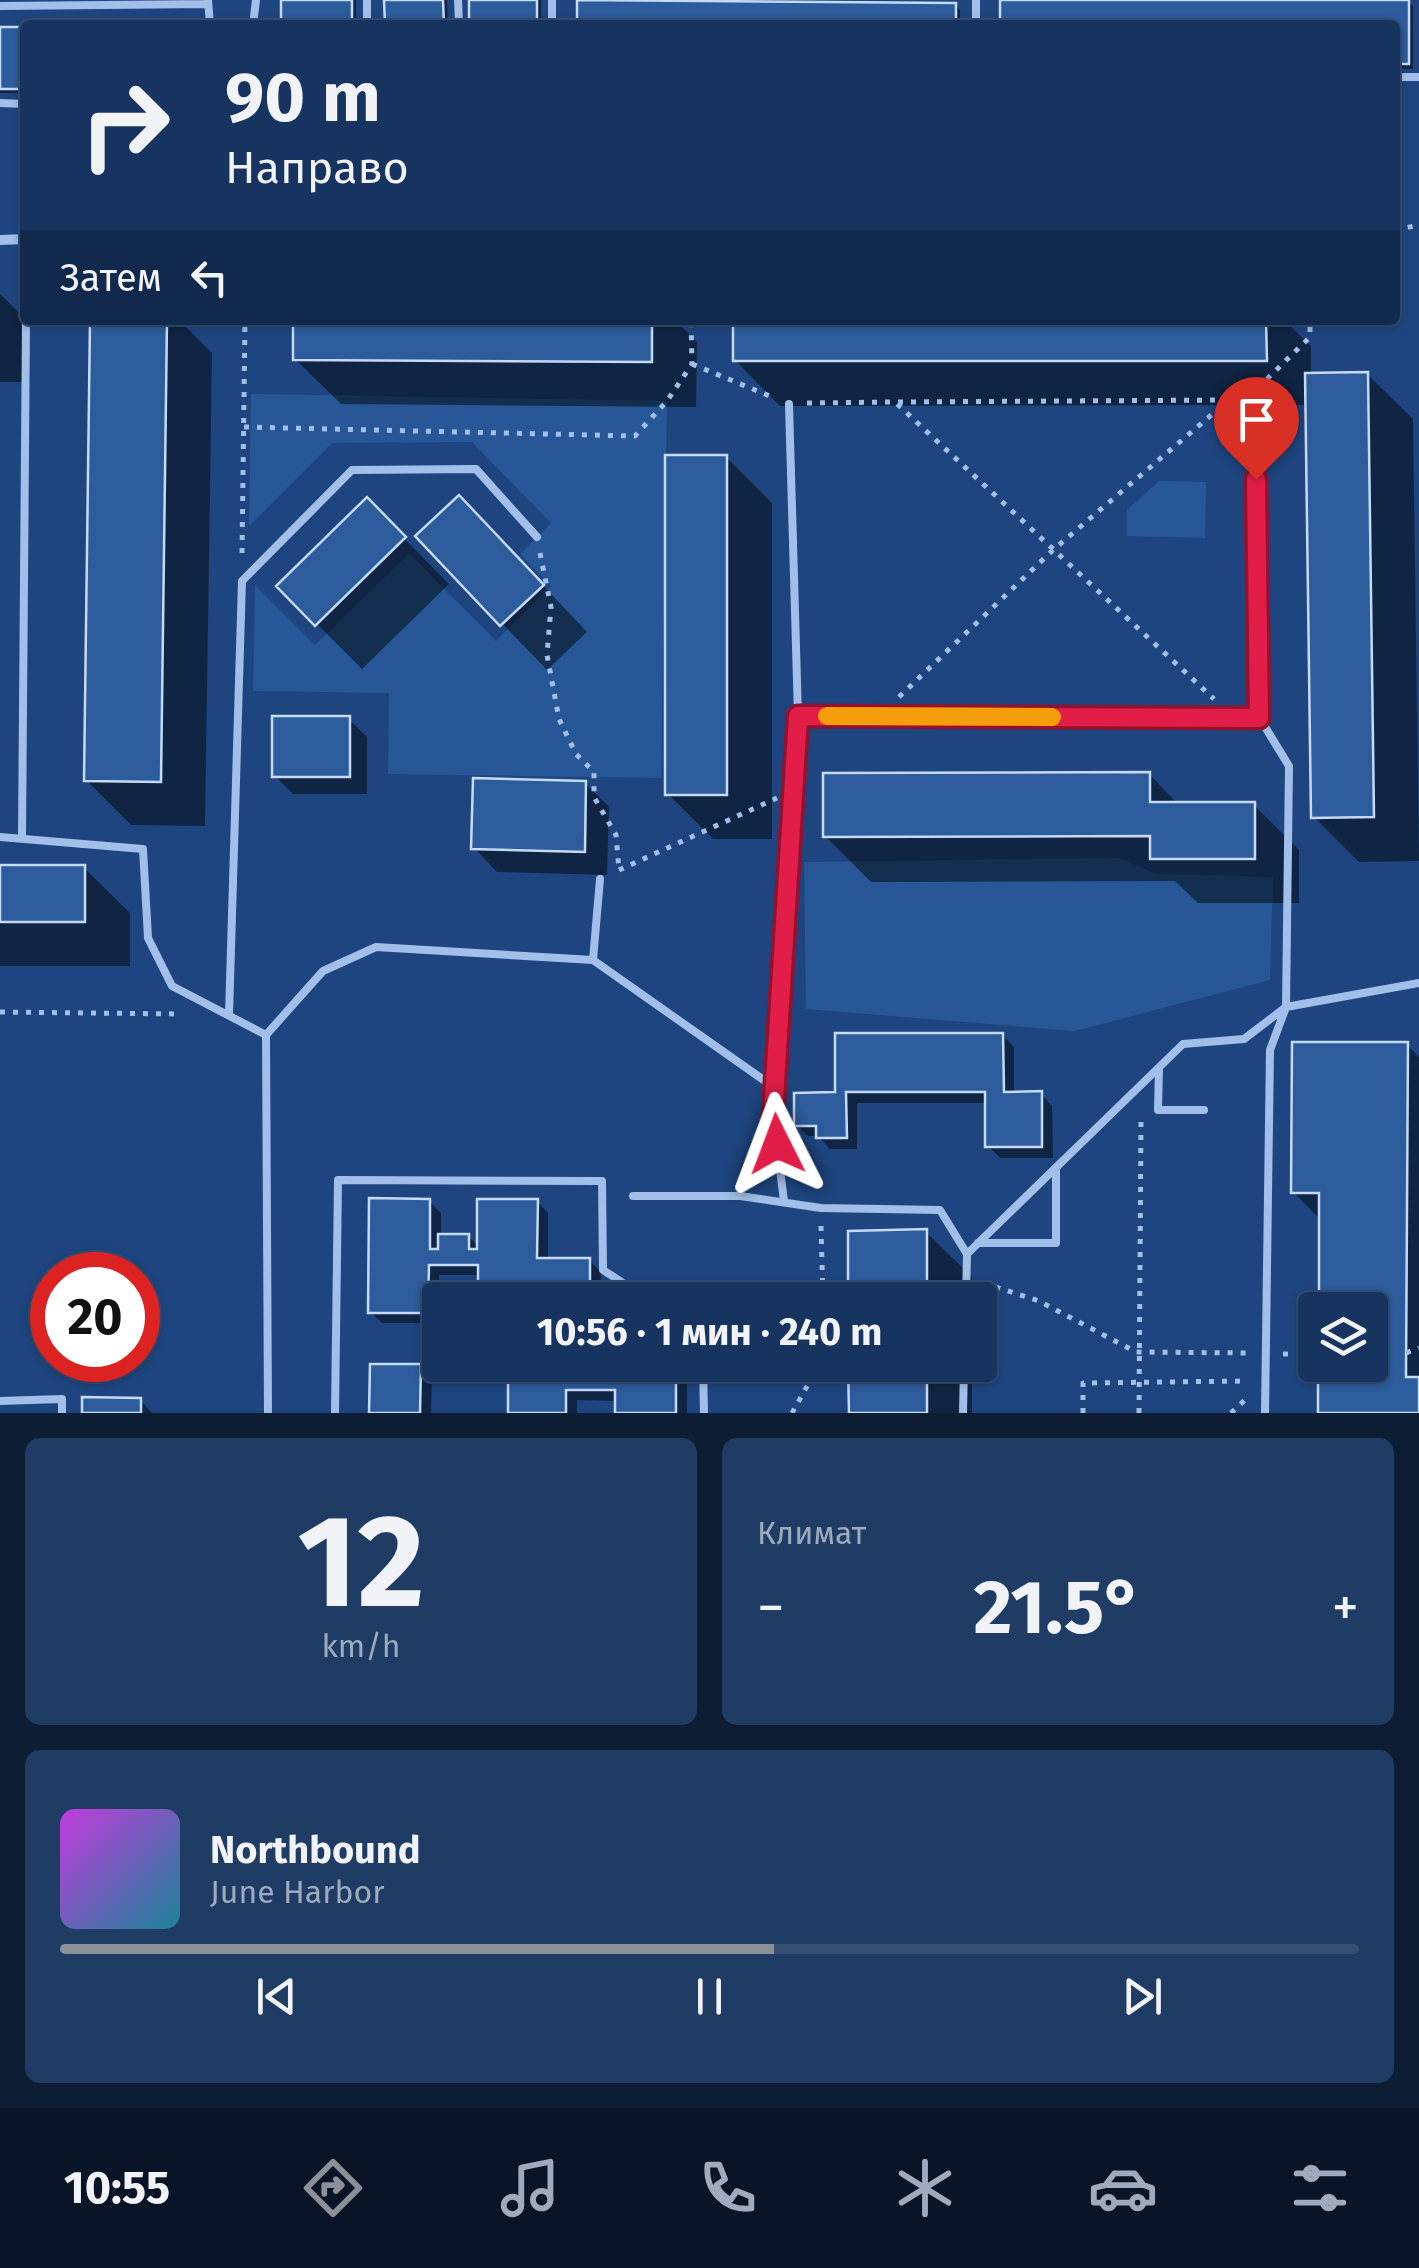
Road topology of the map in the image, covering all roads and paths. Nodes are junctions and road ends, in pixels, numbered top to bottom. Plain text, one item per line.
1 (208, 2) edge
2 (0, 6) edge
3 (26, 325) edge
4 (245, 325) edge
5 (691, 325) edge
6 (1310, 325) edge
7 (692, 364) junction
8 (1256, 395) junction
9 (1229, 400) junction
10 (895, 402) junction
11 (789, 404) junction
12 (244, 427) junction
13 (537, 537) joint
14 (1054, 550) junction
15 (242, 581) junction
16 (798, 716) junction
17 (879, 716) junction
18 (1233, 717) junction
19 (1259, 718) junction
20 (793, 790) junction
21 (0, 838) edge
22 (22, 838) junction
23 (619, 870) junction
24 (600, 879) joint
25 (593, 960) junction
26 (1419, 983) edge
27 (1286, 1007) junction
28 (0, 1012) edge
29 (191, 1014) dead end
30 (230, 1015) junction
31 (266, 1035) junction
32 (1158, 1068) junction
33 (775, 1088) junction
34 (1204, 1110) dead end
35 (1142, 1122) dead end
36 (1056, 1168) junction
37 (633, 1196) dead end
38 (784, 1201) junction
39 (821, 1208) junction
40 (978, 1244) junction
41 (967, 1254) junction
42 (966, 1278) junction
43 (621, 1282) edge
44 (823, 1282) edge
45 (966, 1282) edge
46 (1419, 1348) edge
47 (1140, 1352) junction
48 (1406, 1352) dead end
49 (1266, 1354) junction
50 (1298, 1354) edge
51 (1265, 1381) junction
52 (703, 1382) edge
53 (809, 1382) edge
54 (964, 1382) edge
55 (1140, 1382) junction
56 (0, 1402) edge
57 (62, 1413) edge
58 (268, 1413) edge
59 (335, 1413) edge
60 (704, 1413) edge
61 (792, 1413) edge
62 (963, 1413) edge
63 (1083, 1413) edge
64 (1139, 1413) edge
65 (1265, 1413) edge

1 - 2 lane
3 - 22 lane
4 - 12 path
5 - 7 path
6 - 8 path
7 - 11 path
7 - 12 path
8 - 9 path
8 - 19 lane
9 - 10 path
9 - 14 path
10 - 11 path
10 - 14 path
11 - 16 lane
12 - 15 path
13 - 15 lane
13 - 23 path
14 - 17 path
14 - 18 path
15 - 30 lane
16 - 17 lane
16 - 20 lane
17 - 18 lane
18 - 19 lane
19 - 27 lane
20 - 23 path
20 - 33 lane
21 - 22 lane
22 - 30 lane
23 - 24 path
24 - 25 lane
25 - 31 lane
25 - 33 lane
26 - 27 lane
27 - 32 lane
27 - 49 lane
28 - 29 path
30 - 31 lane
31 - 58 lane
32 - 34 lane
32 - 36 lane
33 - 38 lane
35 - 47 path
36 - 40 lane
36 - 40 lane
37 - 38 lane
38 - 39 lane
39 - 41 lane
39 - 44 path
40 - 41 lane
41 - 42 lane
42 - 45 lane
42 - 47 path
43 - 59 lane
46 - 48 path
47 - 49 path
47 - 55 path
49 - 50 path
49 - 51 lane
51 - 55 path
51 - 65 lane
52 - 60 lane
53 - 61 path
54 - 62 lane
55 - 63 path
55 - 64 path
56 - 57 lane

